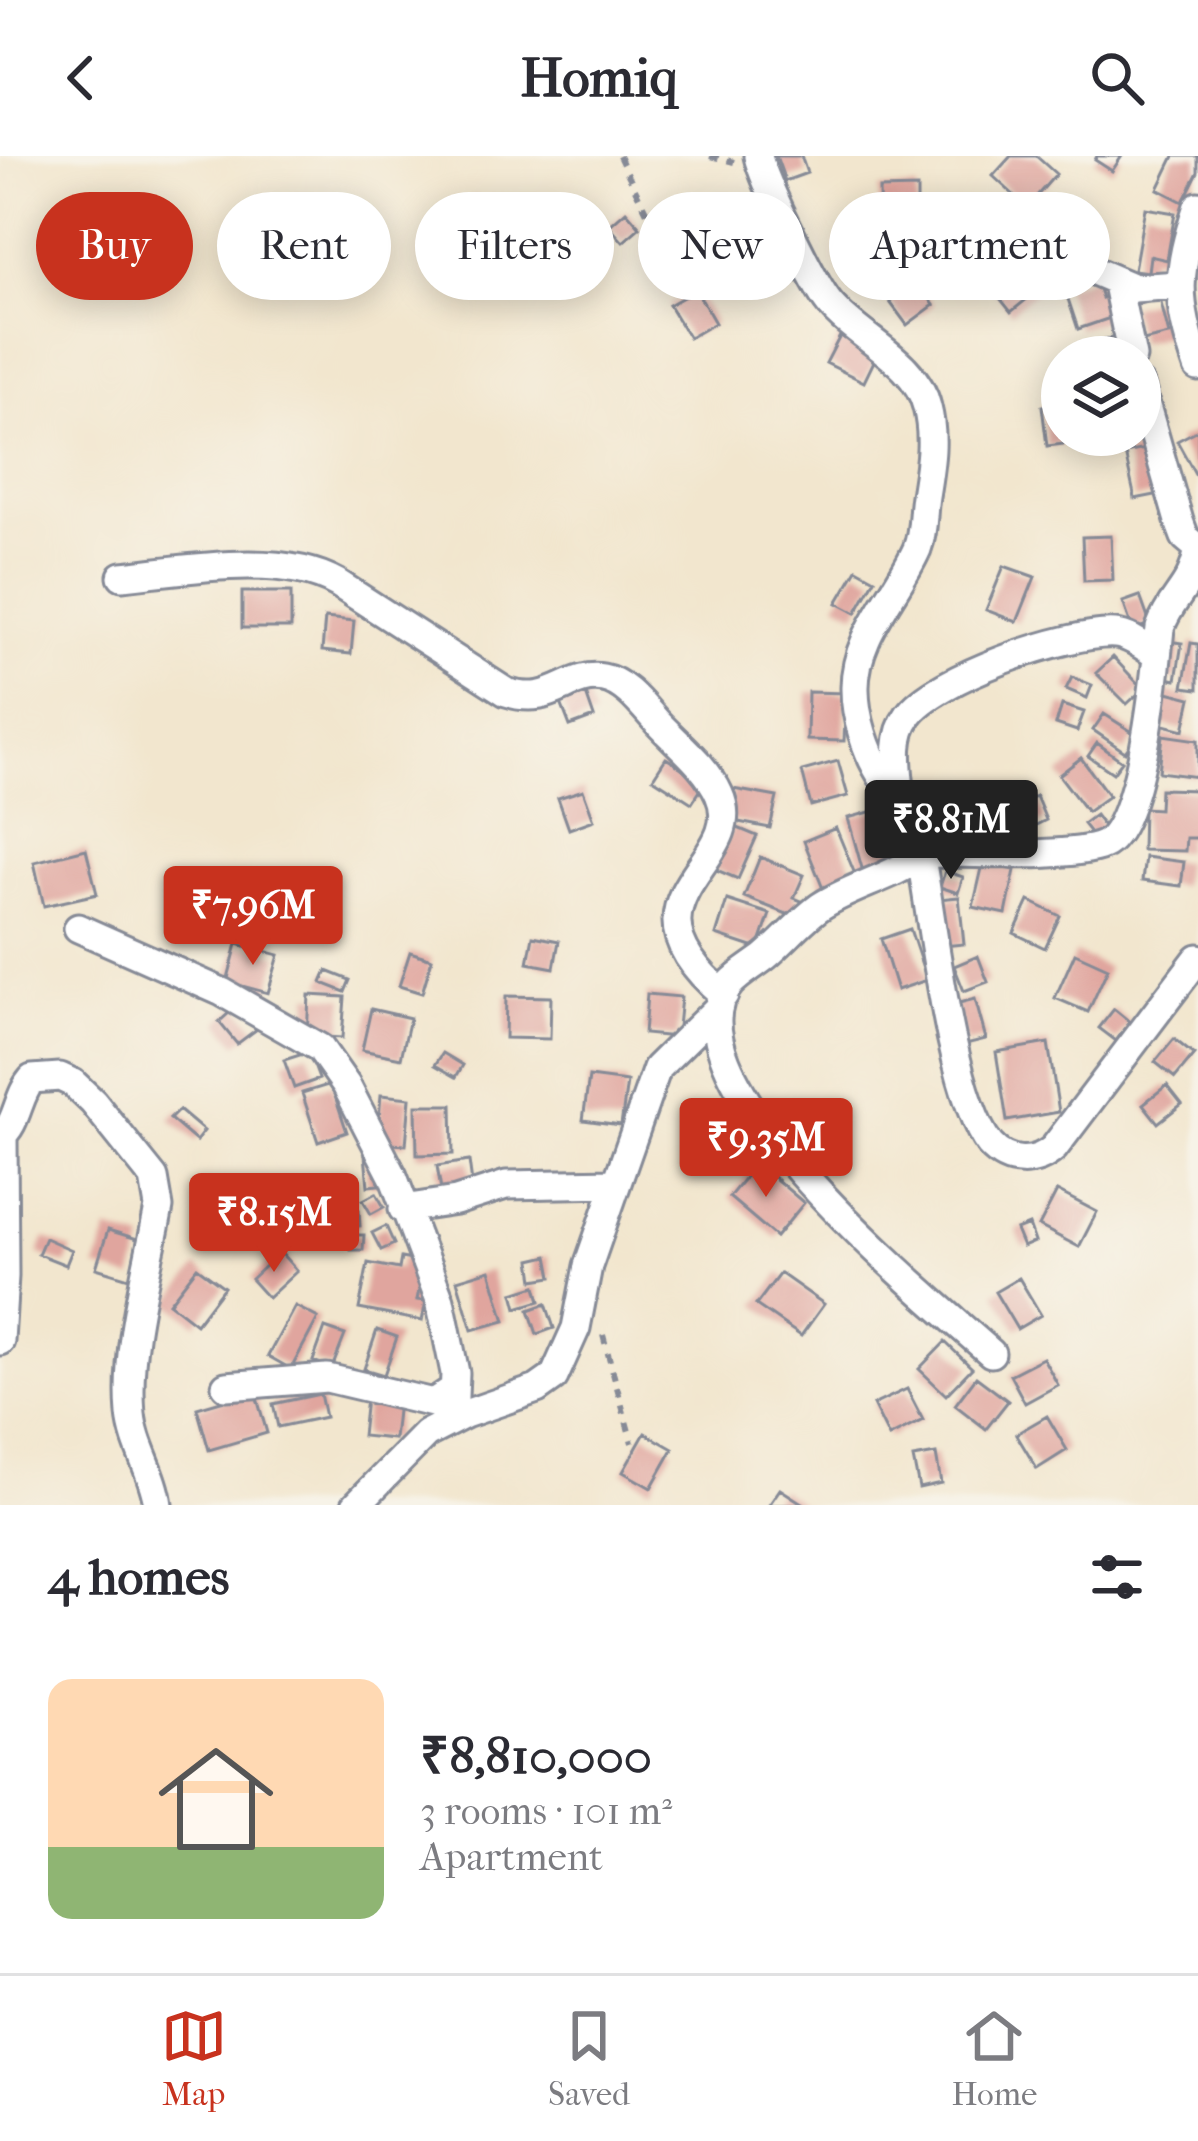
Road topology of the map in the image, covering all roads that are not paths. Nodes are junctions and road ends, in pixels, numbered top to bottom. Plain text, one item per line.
1 (758, 156) edge
2 (1198, 206) edge
3 (1110, 280) edge
4 (1118, 284) junction
5 (1179, 285) junction
6 (1128, 336) edge
7 (1198, 367) edge
8 (1160, 456) edge
9 (1198, 550) edge
10 (122, 576) dead end
11 (1157, 655) junction
12 (901, 799) junction
13 (920, 855) junction
14 (79, 928) dead end
15 (1198, 958) edge
16 (721, 1001) junction
17 (1, 1136) edge
18 (615, 1184) junction
19 (403, 1210) junction
20 (0, 1341) edge
21 (991, 1353) dead end
22 (226, 1386) dead end
23 (454, 1389) junction
24 (453, 1420) junction
25 (158, 1505) edge
26 (356, 1505) edge

1 - 12 street
2 - 5 street
3 - 4 street
4 - 5 street
4 - 6 street
5 - 7 street
8 - 9 street
9 - 11 street
10 - 16 street
11 - 12 street
11 - 13 street
12 - 13 street
13 - 15 street
13 - 16 street
14 - 19 street
16 - 18 street
16 - 21 street
17 - 20 street
17 - 25 street
18 - 19 street
18 - 24 street
19 - 23 street
22 - 23 street
23 - 24 street
24 - 26 street

